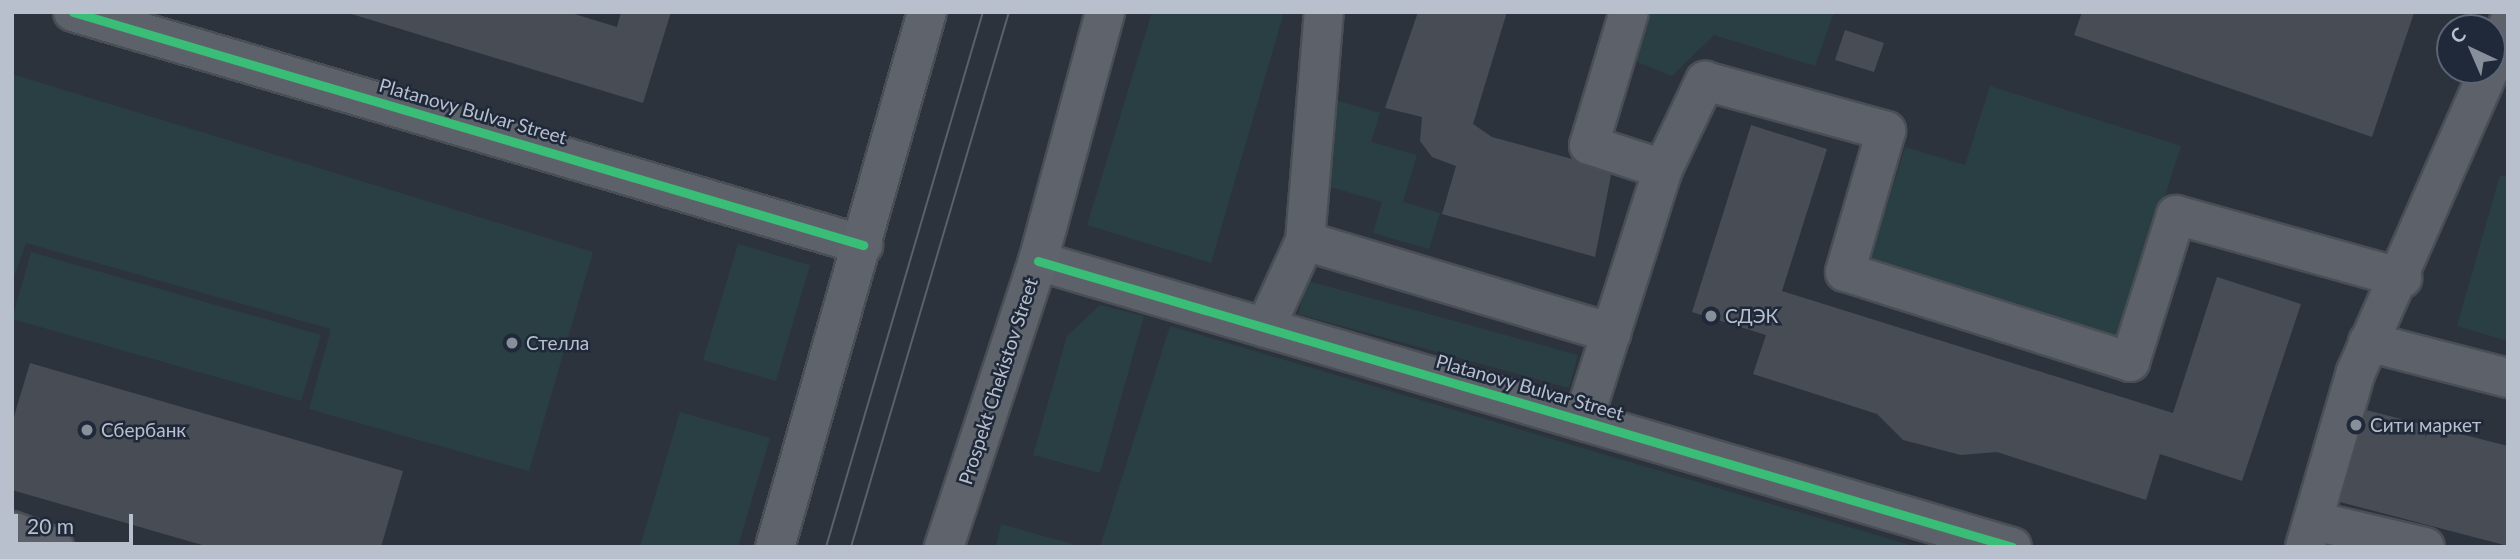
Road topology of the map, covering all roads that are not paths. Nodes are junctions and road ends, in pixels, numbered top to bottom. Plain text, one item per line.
1 (73, 12) edge
2 (928, 12) edge
3 (1105, 12) edge
4 (1324, 12) edge
5 (1629, 12) edge
6 (2483, 84) edge
7 (1663, 169) junction
8 (1305, 241) junction
9 (863, 245) junction
10 (1038, 261) junction
11 (2402, 278) junction
12 (1265, 327) junction
13 (1611, 333) junction
14 (2368, 342) junction
15 (2508, 378) edge
16 (1583, 421) junction
17 (12, 531) edge
18 (2309, 534) edge
19 (54, 547) edge
20 (775, 547) edge
21 (944, 547) edge
22 (2012, 547) edge
23 (2425, 547) edge

1 - 9 street, Platanovy Bulvar Street
2 - 9 main road
3 - 10 main road, Prospekt Chekistov Street
4 - 8 street
5 - 7 street
6 - 11 street
7 - 11 street
7 - 13 street
8 - 12 street
8 - 13 street
9 - 20 main road
10 - 12 street, Platanovy Bulvar Street
10 - 21 main road, Prospekt Chekistov Street
11 - 14 street
12 - 16 street, Platanovy Bulvar Street
13 - 16 street
14 - 15 street
14 - 18 street
16 - 22 street, Platanovy Bulvar Street
17 - 19 street
18 - 23 street

